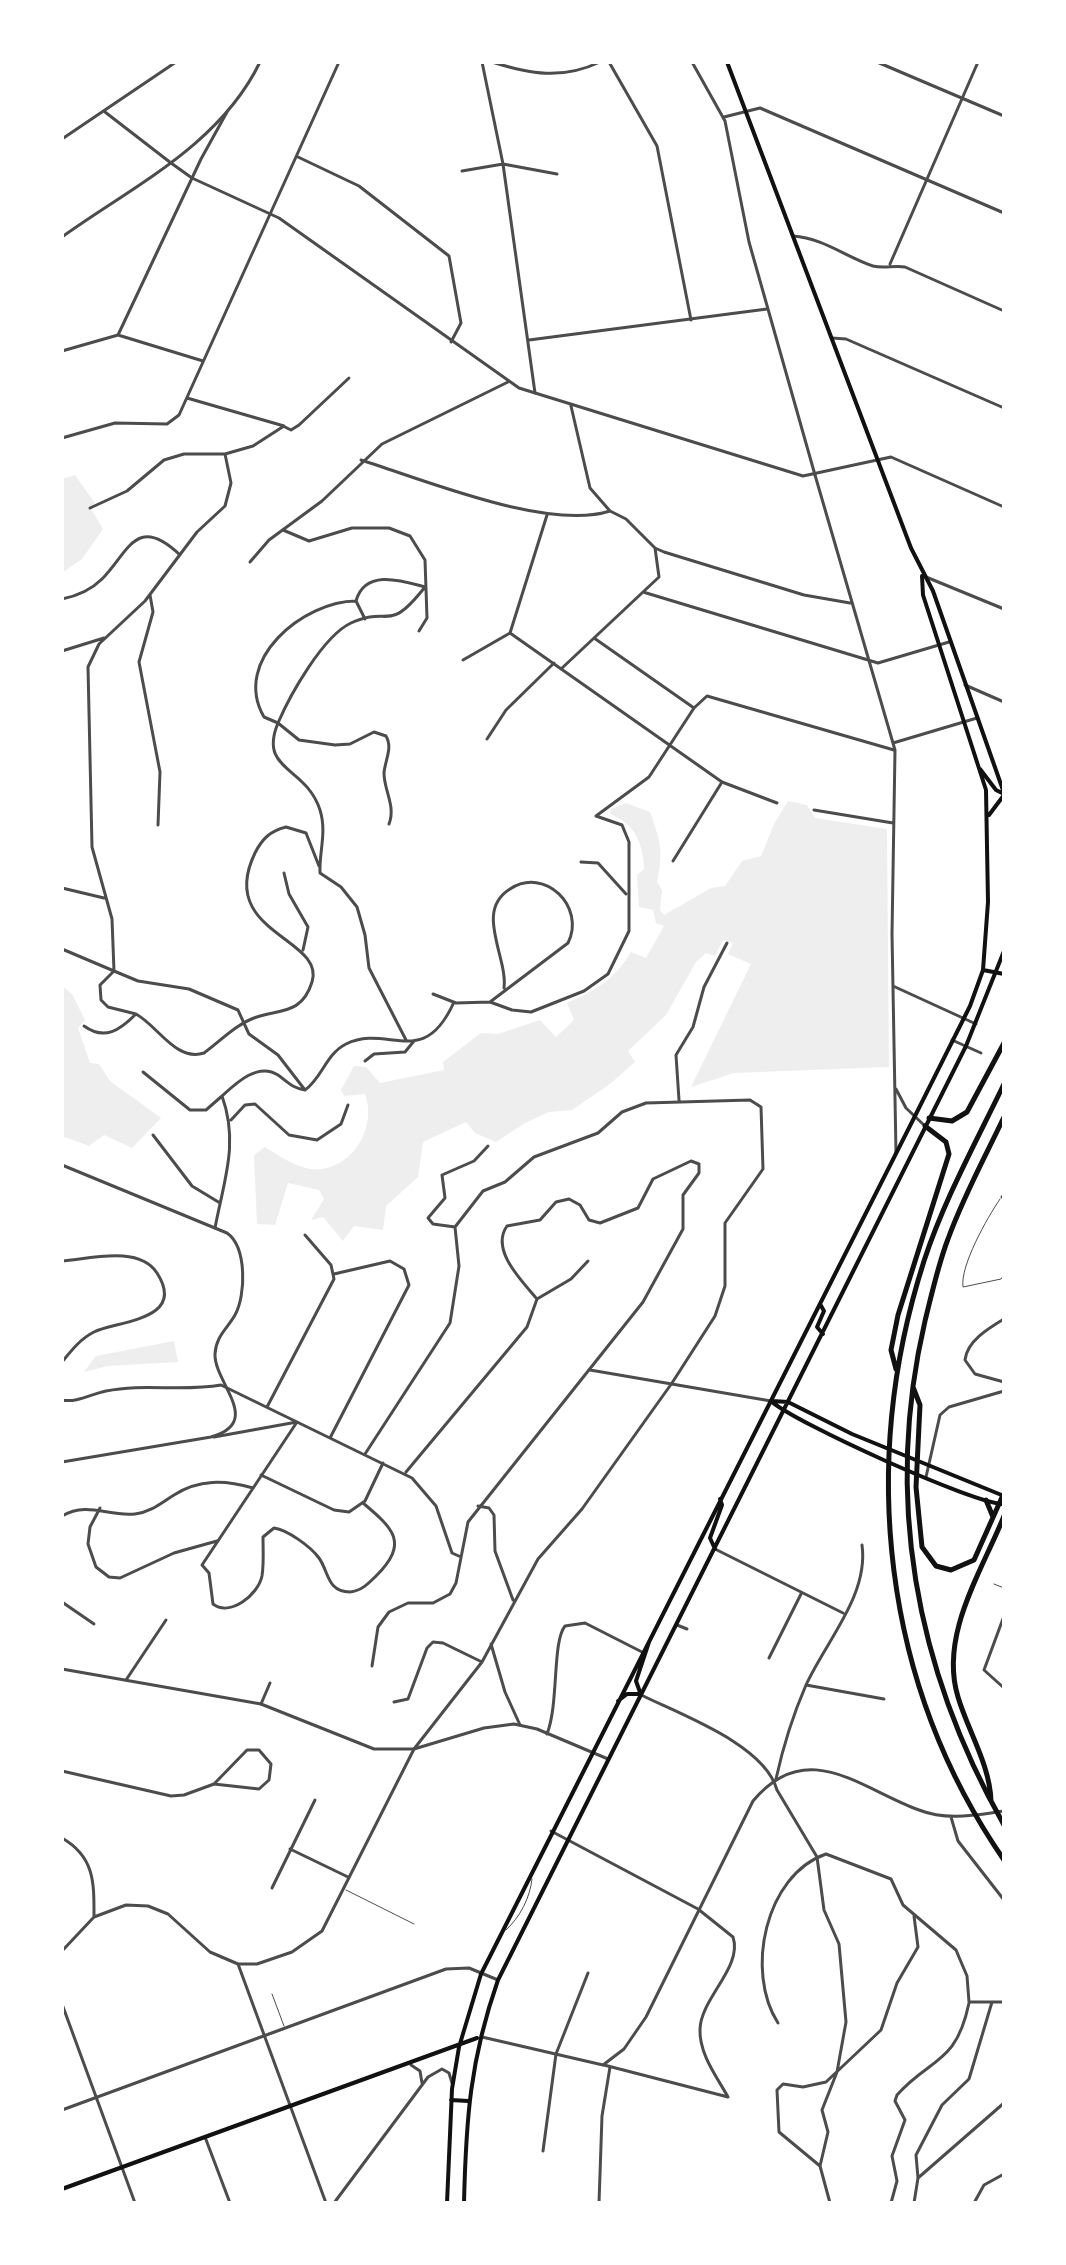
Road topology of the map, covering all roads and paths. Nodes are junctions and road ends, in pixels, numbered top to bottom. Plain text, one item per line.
1 (176, 62) edge
2 (260, 62) edge
3 (339, 62) edge
4 (482, 62) edge
5 (492, 62) edge
6 (600, 62) edge
7 (609, 62) edge
8 (692, 62) edge
9 (727, 62) edge
10 (877, 62) edge
11 (978, 62) edge
12 (962, 97) junction
13 (232, 105) junction
14 (745, 109) junction
15 (105, 112) junction
16 (1004, 116) edge
17 (724, 117) junction
18 (62, 139) edge
19 (298, 157) junction
20 (171, 163) junction
21 (503, 164) junction
22 (462, 171) dead end
23 (557, 174) dead end
24 (192, 178) junction
25 (927, 179) junction
26 (1004, 213) edge
27 (271, 214) junction
28 (793, 236) junction
29 (62, 237) edge
30 (890, 264) junction
31 (767, 309) junction
32 (1004, 311) edge
33 (691, 320) junction
34 (118, 335) junction
35 (832, 338) junction
36 (529, 340) junction
37 (451, 342) junction
38 (62, 351) edge
39 (203, 361) junction
40 (349, 378) dead end
41 (508, 382) junction
42 (535, 393) junction
43 (187, 398) junction
44 (571, 406) junction
45 (1004, 408) edge
46 (284, 426) junction
47 (62, 438) edge
48 (225, 454) junction
49 (876, 457) junction
50 (361, 460) junction
51 (815, 475) junction
52 (1004, 507) edge
53 (90, 508) dead end
54 (610, 511) junction
55 (547, 515) junction
56 (283, 530) junction
57 (655, 548) junction
58 (181, 556) junction
59 (250, 562) dead end
60 (922, 576) junction
61 (425, 587) junction
62 (643, 592) junction
63 (150, 595) junction
64 (62, 599) edge
65 (356, 601) junction
66 (851, 603) junction
67 (1004, 609) edge
68 (365, 619) junction
69 (419, 631) dead end
70 (510, 633) junction
71 (105, 638) junction
72 (594, 638) junction
73 (951, 641) junction
74 (940, 644) junction
75 (62, 651) edge
76 (463, 660) dead end
77 (868, 660) junction
78 (554, 663) junction
79 (561, 669) junction
80 (965, 685) junction
81 (1004, 702) edge
82 (694, 708) junction
83 (977, 718) junction
84 (966, 721) junction
85 (278, 723) junction
86 (487, 739) dead end
87 (893, 743) junction
88 (671, 745) junction
89 (895, 750) junction
90 (980, 769) junction
91 (722, 782) junction
92 (1004, 794) edge
93 (777, 803) dead end
94 (814, 810) dead end
95 (988, 817) junction
96 (894, 823) junction
97 (389, 824) dead end
98 (158, 825) dead end
99 (673, 861) dead end
100 (581, 862) dead end
101 (319, 870) junction
102 (284, 873) dead end
103 (62, 888) edge
104 (628, 896) junction
105 (104, 898) junction
106 (727, 943) dead end
107 (62, 949) edge
108 (303, 951) junction
109 (1004, 951) edge
110 (983, 970) junction
111 (114, 971) junction
112 (997, 973) junction
113 (1004, 974) edge
114 (893, 986) junction
115 (504, 988) junction
116 (433, 994) dead end
117 (454, 1002) junction
118 (490, 1002) junction
119 (136, 1014) junction
120 (964, 1018) junction
121 (244, 1024) junction
122 (976, 1024) junction
123 (84, 1026) dead end
124 (406, 1040) junction
125 (952, 1040) junction
126 (414, 1041) junction
127 (1004, 1043) edge
128 (966, 1046) junction
129 (981, 1053) dead end
130 (365, 1061) dead end
131 (143, 1072) dead end
132 (1004, 1084) edge
133 (895, 1086) junction
134 (305, 1090) junction
135 (222, 1096) junction
136 (679, 1100) junction
137 (348, 1105) dead end
138 (915, 1116) junction
139 (1004, 1117) edge
140 (929, 1118) junction
141 (231, 1120) junction
142 (925, 1126) junction
143 (153, 1135) dead end
144 (488, 1146) dead end
145 (896, 1153) junction
146 (62, 1165) edge
147 (1003, 1196) edge
148 (220, 1203) junction
149 (455, 1227) junction
150 (215, 1228) junction
151 (305, 1235) dead end
152 (62, 1261) edge
153 (588, 1261) dead end
154 (334, 1274) junction
155 (1004, 1275) edge
156 (537, 1299) junction
157 (820, 1304) junction
158 (1004, 1319) edge
159 (823, 1334) junction
160 (62, 1362) edge
161 (590, 1370) junction
162 (896, 1370) junction
163 (1004, 1382) edge
164 (672, 1383) junction
165 (912, 1386) junction
166 (228, 1389) junction
167 (1004, 1391) edge
168 (62, 1400) edge
169 (771, 1401) junction
170 (788, 1402) junction
171 (267, 1407) junction
172 (783, 1413) junction
173 (297, 1422) junction
174 (211, 1437) junction
175 (330, 1438) junction
176 (365, 1454) junction
177 (62, 1462) edge
178 (383, 1463) junction
179 (929, 1466) junction
180 (405, 1474) junction
181 (261, 1475) junction
182 (926, 1477) junction
183 (253, 1488) junction
184 (1004, 1496) edge
185 (719, 1498) junction
186 (986, 1500) junction
187 (363, 1503) junction
188 (1001, 1505) edge
189 (478, 1506) junction
190 (100, 1508) junction
191 (62, 1516) edge
192 (1004, 1516) edge
193 (993, 1517) junction
194 (217, 1541) junction
195 (862, 1545) dead end
196 (715, 1549) junction
197 (461, 1557) junction
198 (994, 1584) dead end
199 (1004, 1588) edge
200 (801, 1594) junction
201 (62, 1602) edge
202 (514, 1602) junction
203 (843, 1613) junction
204 (1004, 1616) edge
205 (166, 1620) dead end
206 (94, 1624) dead end
207 (677, 1625) junction
208 (687, 1629) dead end
209 (652, 1631) junction
210 (491, 1644) junction
211 (642, 1652) junction
212 (769, 1658) dead end
213 (482, 1662) junction
214 (372, 1666) dead end
215 (62, 1669) edge
216 (126, 1680) junction
217 (270, 1683) dead end
218 (806, 1685) junction
219 (1004, 1688) edge
220 (641, 1695) junction
221 (884, 1699) dead end
222 (394, 1702) dead end
223 (261, 1704) junction
224 (615, 1704) junction
225 (520, 1725) junction
226 (547, 1734) junction
227 (414, 1749) junction
228 (591, 1752) junction
229 (608, 1759) junction
230 (62, 1771) edge
231 (776, 1779) junction
232 (214, 1784) junction
233 (990, 1799) junction
234 (315, 1800) dead end
235 (1004, 1811) edge
236 (951, 1817) junction
237 (1004, 1825) edge
238 (551, 1831) junction
239 (62, 1838) edge
240 (569, 1842) junction
241 (290, 1849) junction
242 (817, 1857) junction
243 (1004, 1860) edge
244 (350, 1877) junction
245 (272, 1888) dead end
246 (344, 1889) junction
247 (1004, 1900) edge
248 (698, 1909) junction
249 (914, 1915) junction
250 (94, 1917) junction
251 (414, 1924) dead end
252 (62, 1951) edge
253 (238, 1964) junction
254 (588, 1973) dead end
255 (481, 1974) junction
256 (498, 1980) junction
257 (272, 1994) dead end
258 (969, 2002) junction
259 (992, 2002) junction
260 (1004, 2002) edge
261 (62, 2004) edge
262 (778, 2023) dead end
263 (285, 2028) junction
264 (264, 2036) junction
265 (478, 2037) junction
266 (459, 2047) junction
267 (556, 2054) junction
268 (411, 2065) junction
269 (603, 2065) junction
270 (610, 2067) junction
271 (837, 2072) junction
272 (422, 2084) junction
273 (452, 2089) junction
274 (97, 2096) junction
275 (451, 2100) junction
276 (468, 2101) junction
277 (1004, 2103) edge
278 (290, 2107) junction
279 (62, 2110) edge
280 (205, 2137) junction
281 (543, 2151) dead end
282 (820, 2166) junction
283 (122, 2167) junction
284 (1004, 2174) edge
285 (918, 2178) junction
286 (62, 2189) edge
287 (135, 2203) edge
288 (230, 2203) edge
289 (326, 2203) edge
290 (334, 2203) edge
291 (447, 2203) edge
292 (464, 2203) edge
293 (599, 2203) edge
294 (689, 2203) edge
295 (705, 2203) edge
296 (830, 2203) edge
297 (891, 2203) edge
298 (914, 2203) edge
299 (974, 2203) edge

1 - 15 street
2 - 13 street
3 - 19 street
4 - 21 street
5 - 6 street
7 - 33 street
8 - 17 street
9 - 14 main road
10 - 12 street
11 - 12 street
12 - 16 street
12 - 25 street
13 - 20 street
13 - 24 street
14 - 17 street
14 - 25 street
14 - 28 main road
15 - 18 street
15 - 20 street
17 - 31 street
19 - 27 street
19 - 37 street
20 - 24 street
20 - 29 street
21 - 22 street
21 - 23 street
21 - 36 street
24 - 27 street
24 - 34 street
25 - 26 street
25 - 30 street
27 - 37 street
27 - 39 street
28 - 30 street
28 - 35 main road
30 - 32 street
31 - 33 street
31 - 51 street
33 - 36 street
34 - 38 street
34 - 39 street
35 - 45 street
35 - 49 main road
36 - 42 street
37 - 41 street
39 - 43 street
40 - 46 street
41 - 42 street
41 - 50 street
42 - 44 street
43 - 46 street
43 - 47 street
44 - 51 street
44 - 54 street
46 - 48 street
48 - 53 street
48 - 58 street
49 - 51 street
49 - 52 street
49 - 60 main road
50 - 55 street
50 - 56 street
51 - 66 street
54 - 55 street
54 - 57 street
55 - 70 street
56 - 59 street
56 - 61 street
57 - 62 street
57 - 66 street
58 - 63 street
58 - 64 street
60 - 67 street
60 - 73 main road
60 - 74 main road
61 - 65 street
61 - 68 street
61 - 69 street
62 - 72 street
62 - 77 street
63 - 71 street
63 - 98 street
65 - 68 street
65 - 85 street
66 - 77 street
68 - 85 street
70 - 76 street
70 - 78 street
71 - 75 street
71 - 105 street
72 - 79 street
72 - 82 street
73 - 74 street
73 - 80 main road
74 - 77 street
74 - 84 main road
77 - 87 street
78 - 79 street
78 - 86 street
79 - 88 street
80 - 81 street
80 - 83 main road
82 - 88 street
82 - 89 street
83 - 84 street
83 - 92 main road
84 - 87 street
84 - 90 main road
85 - 97 street
85 - 101 street
87 - 89 street
88 - 91 street
88 - 104 street
89 - 96 street
90 - 92 main road
90 - 95 main road
91 - 93 street
91 - 99 street
92 - 95 main road
94 - 96 street
95 - 110 main road
96 - 114 street
100 - 104 street
101 - 108 street
101 - 124 street
102 - 108 street
103 - 105 street
104 - 118 street
105 - 111 street
106 - 136 street
107 - 111 street
108 - 121 street
109 - 112 main road
110 - 112 main road
110 - 120 main road
111 - 119 street
111 - 121 street
112 - 113 main road
112 - 122 main road
114 - 120 street
114 - 133 street
115 - 115 street
115 - 118 street
116 - 117 street
117 - 118 street
117 - 126 street
119 - 121 street
119 - 123 street
120 - 122 street
120 - 125 main road
121 - 134 street
122 - 128 main road
124 - 126 street
124 - 134 street
125 - 128 street
125 - 138 main road
126 - 130 street
127 - 140 highway
128 - 129 street
128 - 140 main road
131 - 135 street
132 - 162 highway
133 - 138 street
133 - 145 street
134 - 135 street
135 - 141 street
136 - 149 street
136 - 164 street
137 - 141 street
138 - 140 street
138 - 142 street
138 - 145 main road
139 - 165 highway
140 - 142 main road
141 - 148 street
142 - 159 main road
142 - 162 highway
143 - 148 street
144 - 149 street
145 - 157 main road
146 - 150 street
147 - 155 lane
148 - 150 street
149 - 176 street
150 - 166 street
151 - 154 street
152 - 160 street
153 - 156 street
154 - 171 street
154 - 175 street
156 - 161 street
156 - 180 street
157 - 159 main road
157 - 169 main road
158 - 163 street
159 - 170 main road
161 - 164 street
161 - 189 street
162 - 243 highway
164 - 169 street
164 - 202 street
165 - 193 highway
165 - 233 highway
166 - 168 street
166 - 171 street
166 - 174 street
167 - 179 street
169 - 170 main road
169 - 172 main road
169 - 185 main road
170 - 172 main road
170 - 179 main road
171 - 173 street
172 - 182 main road
172 - 196 main road
173 - 174 street
173 - 175 street
173 - 181 street
174 - 177 street
175 - 176 street
176 - 178 street
178 - 180 street
178 - 187 street
179 - 182 street
179 - 184 main road
180 - 197 street
181 - 183 street
181 - 187 street
182 - 186 main road
183 - 190 street
183 - 194 street
184 - 188 highway
185 - 196 main road
185 - 209 main road
186 - 188 main road
186 - 193 highway
187 - 194 street
188 - 193 highway
189 - 197 street
189 - 202 street
190 - 191 street
190 - 194 street
192 - 233 highway
195 - 203 street
196 - 200 street
196 - 207 main road
197 - 214 street
198 - 199 lane
200 - 203 street
200 - 212 street
201 - 206 street
202 - 210 street
203 - 218 street
204 - 219 street
205 - 216 street
207 - 208 street
207 - 220 main road
209 - 211 main road
209 - 220 main road
210 - 213 street
210 - 225 street
211 - 224 main road
211 - 226 street
213 - 222 street
213 - 227 street
215 - 216 street
216 - 223 street
217 - 223 street
218 - 221 street
218 - 231 street
220 - 224 main road
220 - 229 main road
220 - 231 street
223 - 227 street
224 - 228 main road
225 - 226 street
225 - 227 street
226 - 228 street
227 - 244 street
228 - 229 street
228 - 238 main road
229 - 240 main road
230 - 232 street
231 - 236 street
231 - 242 street
231 - 248 street
232 - 232 street
233 - 237 highway
234 - 241 street
235 - 236 street
236 - 247 street
238 - 240 street
238 - 255 main road
239 - 250 street
240 - 248 street
240 - 256 main road
241 - 244 street
241 - 245 street
242 - 249 street
242 - 262 street
242 - 271 street
244 - 246 street
246 - 251 lane
246 - 253 street
248 - 269 street
248 - 270 street
249 - 258 street
249 - 271 street
250 - 252 street
250 - 253 street
253 - 264 street
254 - 267 street
255 - 256 street
255 - 263 street
255 - 266 main road
256 - 265 main road
257 - 263 lane
258 - 259 street
258 - 297 street
259 - 260 street
259 - 285 street
261 - 274 street
263 - 264 street
264 - 274 street
264 - 278 street
265 - 266 main road
265 - 267 street
265 - 276 main road
266 - 268 main road
266 - 273 main road
267 - 269 street
267 - 281 street
268 - 272 street
268 - 278 main road
269 - 270 street
270 - 293 street
271 - 282 street
271 - 282 street
272 - 273 street
272 - 290 street
273 - 275 main road
274 - 279 street
274 - 283 street
275 - 276 main road
275 - 291 main road
276 - 292 main road
277 - 285 street
278 - 280 main road
278 - 289 street
280 - 283 main road
280 - 288 street
282 - 296 street
283 - 286 main road
283 - 287 street
284 - 299 street
285 - 298 street
294 - 295 street

